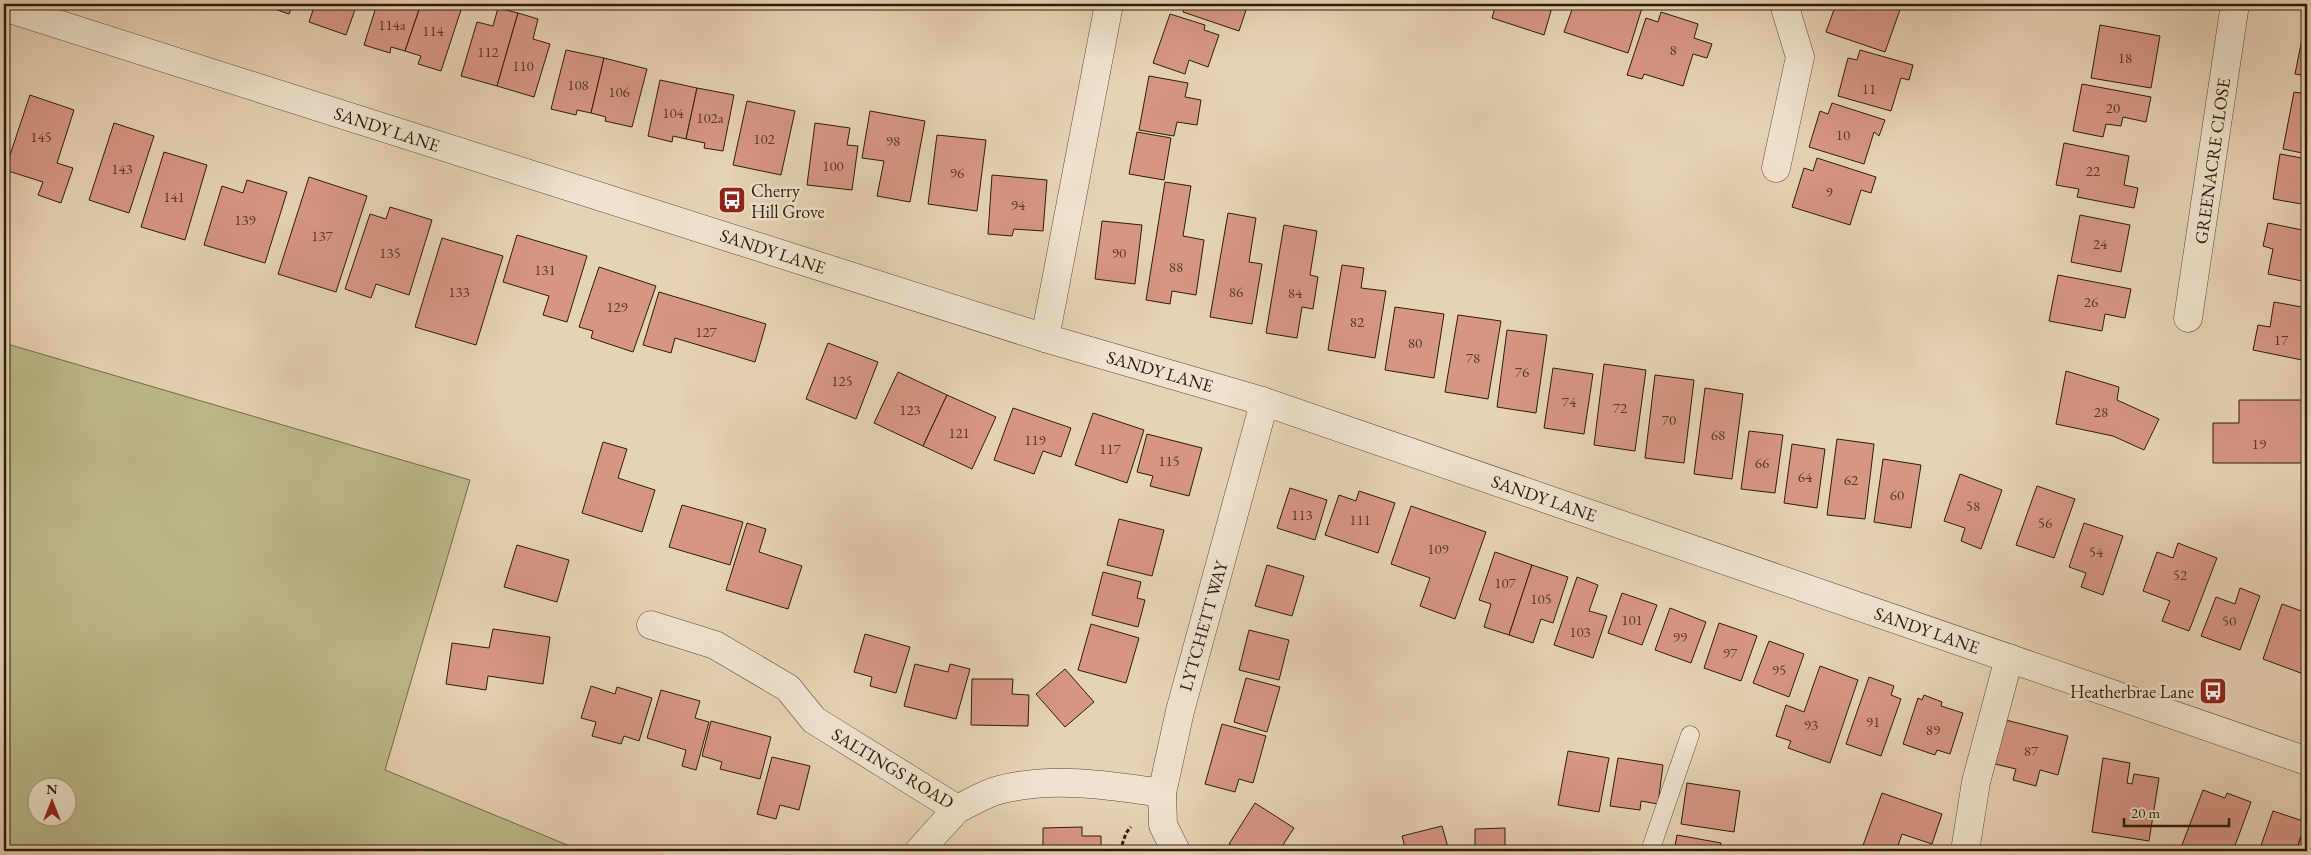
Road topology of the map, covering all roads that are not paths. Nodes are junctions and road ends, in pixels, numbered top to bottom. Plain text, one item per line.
1 (1109, 4) edge
2 (1784, 4) edge
3 (2235, 4) edge
4 (4, 7) edge
5 (1776, 168) dead end
6 (2188, 318) dead end
7 (1044, 338) junction
8 (1262, 401) junction
9 (651, 625) dead end
10 (2009, 658) junction
11 (1690, 735) dead end
12 (2307, 761) edge
13 (1162, 793) junction
14 (957, 809) junction
15 (919, 851) edge
16 (1176, 851) edge
17 (1650, 851) edge
18 (1965, 851) edge

1 - 7 street
2 - 5 street
3 - 6 street, GREENACRE CLOSE
4 - 7 street, SANDY LANE
7 - 8 street, SANDY LANE
8 - 10 street, SANDY LANE
8 - 13 street, LYTCHETT WAY
9 - 14 street, SALTINGS ROAD
10 - 12 street, SANDY LANE
10 - 18 street
11 - 17 lane
13 - 14 street, SALTINGS ROAD
13 - 16 street, LYTCHETT WAY
14 - 15 street

